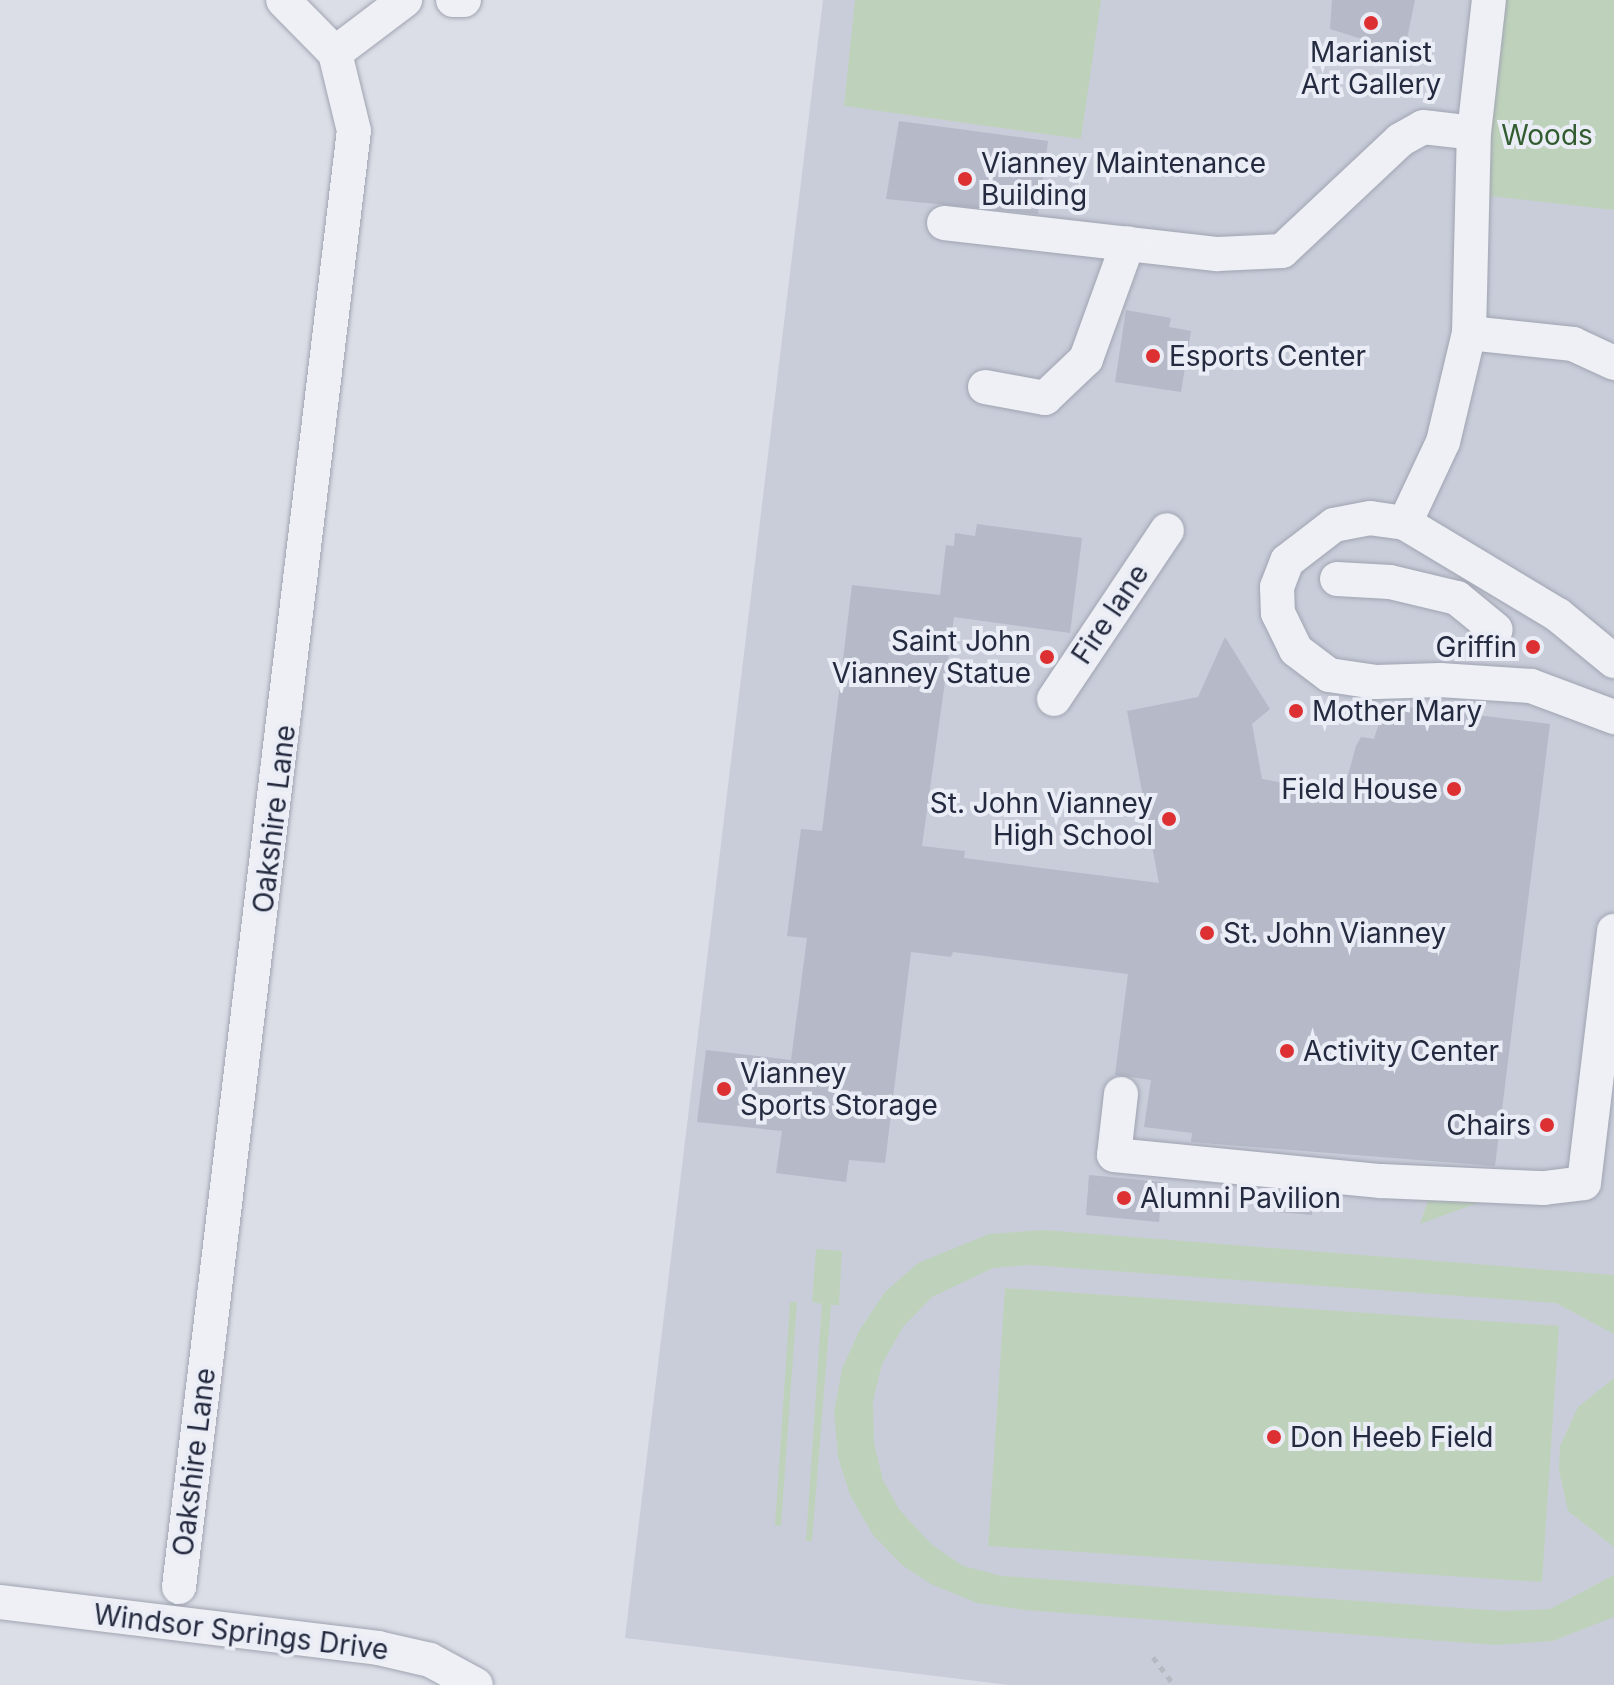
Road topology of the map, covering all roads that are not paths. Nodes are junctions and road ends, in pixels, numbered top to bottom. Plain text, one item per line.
1 (283, 0) edge
2 (405, 0) edge
3 (453, 0) edge
4 (464, 0) edge
5 (1489, 0) edge
6 (335, 53) junction
7 (1474, 133) junction
8 (944, 223) dead end
9 (1128, 243) junction
10 (1469, 333) junction
11 (1614, 363) edge
12 (985, 387) dead end
13 (1405, 523) junction
14 (1167, 530) dead end
15 (1337, 579) dead end
16 (1523, 595) junction
17 (1496, 630) junction
18 (1614, 661) edge
19 (1482, 681) junction
20 (1054, 699) dead end
21 (1614, 717) edge
22 (1614, 931) edge
23 (1121, 1094) dead end
24 (179, 1587) dead end
25 (0, 1602) edge
26 (476, 1685) edge

1 - 6 street
2 - 6 street
3 - 4 street
5 - 7 street
6 - 24 street, Oakshire Lane
7 - 9 street
7 - 10 street
8 - 9 street
9 - 12 street
10 - 11 street
10 - 13 street
13 - 16 street
13 - 19 street
14 - 20 street, Fire lane
15 - 17 street
16 - 17 street
16 - 18 street
17 - 19 street
19 - 21 street
22 - 23 street
25 - 26 street, Windsor Springs Drive

